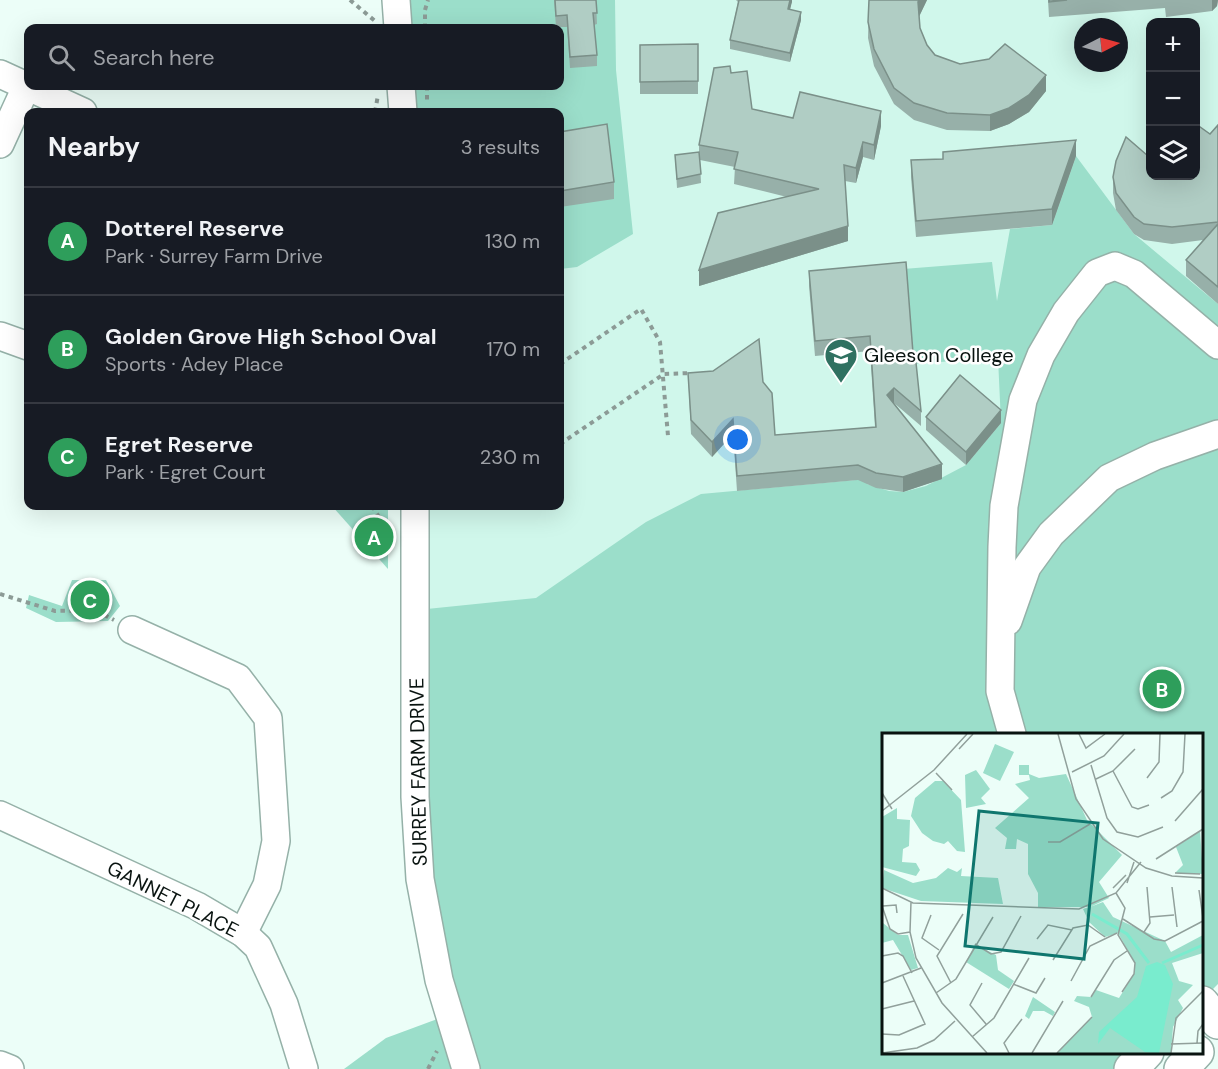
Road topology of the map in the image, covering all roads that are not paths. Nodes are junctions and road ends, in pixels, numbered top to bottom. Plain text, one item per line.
1 (396, 0) edge
2 (398, 24) edge
3 (0, 74) edge
4 (24, 84) edge
5 (25, 90) edge
6 (37, 90) edge
7 (401, 90) edge
8 (74, 108) edge
9 (403, 108) edge
10 (0, 144) edge
11 (0, 336) edge
12 (24, 344) edge
13 (1218, 345) edge
14 (1218, 434) edge
15 (415, 510) edge
16 (1003, 525) junction
17 (1051, 534) junction
18 (132, 630) road end
19 (999, 645) junction
20 (1011, 733) edge
21 (0, 815) edge
22 (243, 933) junction
23 (1218, 983) edge
24 (1203, 998) edge
25 (1203, 1004) edge
26 (1218, 1022) edge
27 (1218, 1032) edge
28 (1203, 1047) edge
29 (1146, 1054) edge
30 (1196, 1054) edge
31 (0, 1065) edge
32 (10, 1069) edge
33 (304, 1069) edge
34 (466, 1069) edge
35 (1131, 1069) edge
36 (1181, 1069) edge

1 - 2 street
3 - 4 street
5 - 10 street
6 - 8 street
7 - 9 street
11 - 12 street
13 - 16 street
14 - 17 street
15 - 34 street, SURREY FARM DRIVE
16 - 17 street
16 - 19 street
17 - 19 street
18 - 22 street
19 - 20 street
21 - 22 street, GANNET PLACE
22 - 33 street, GANNET PLACE
23 - 24 main road
25 - 26 main road
27 - 28 main road
29 - 35 main road
30 - 36 main road
31 - 32 street

